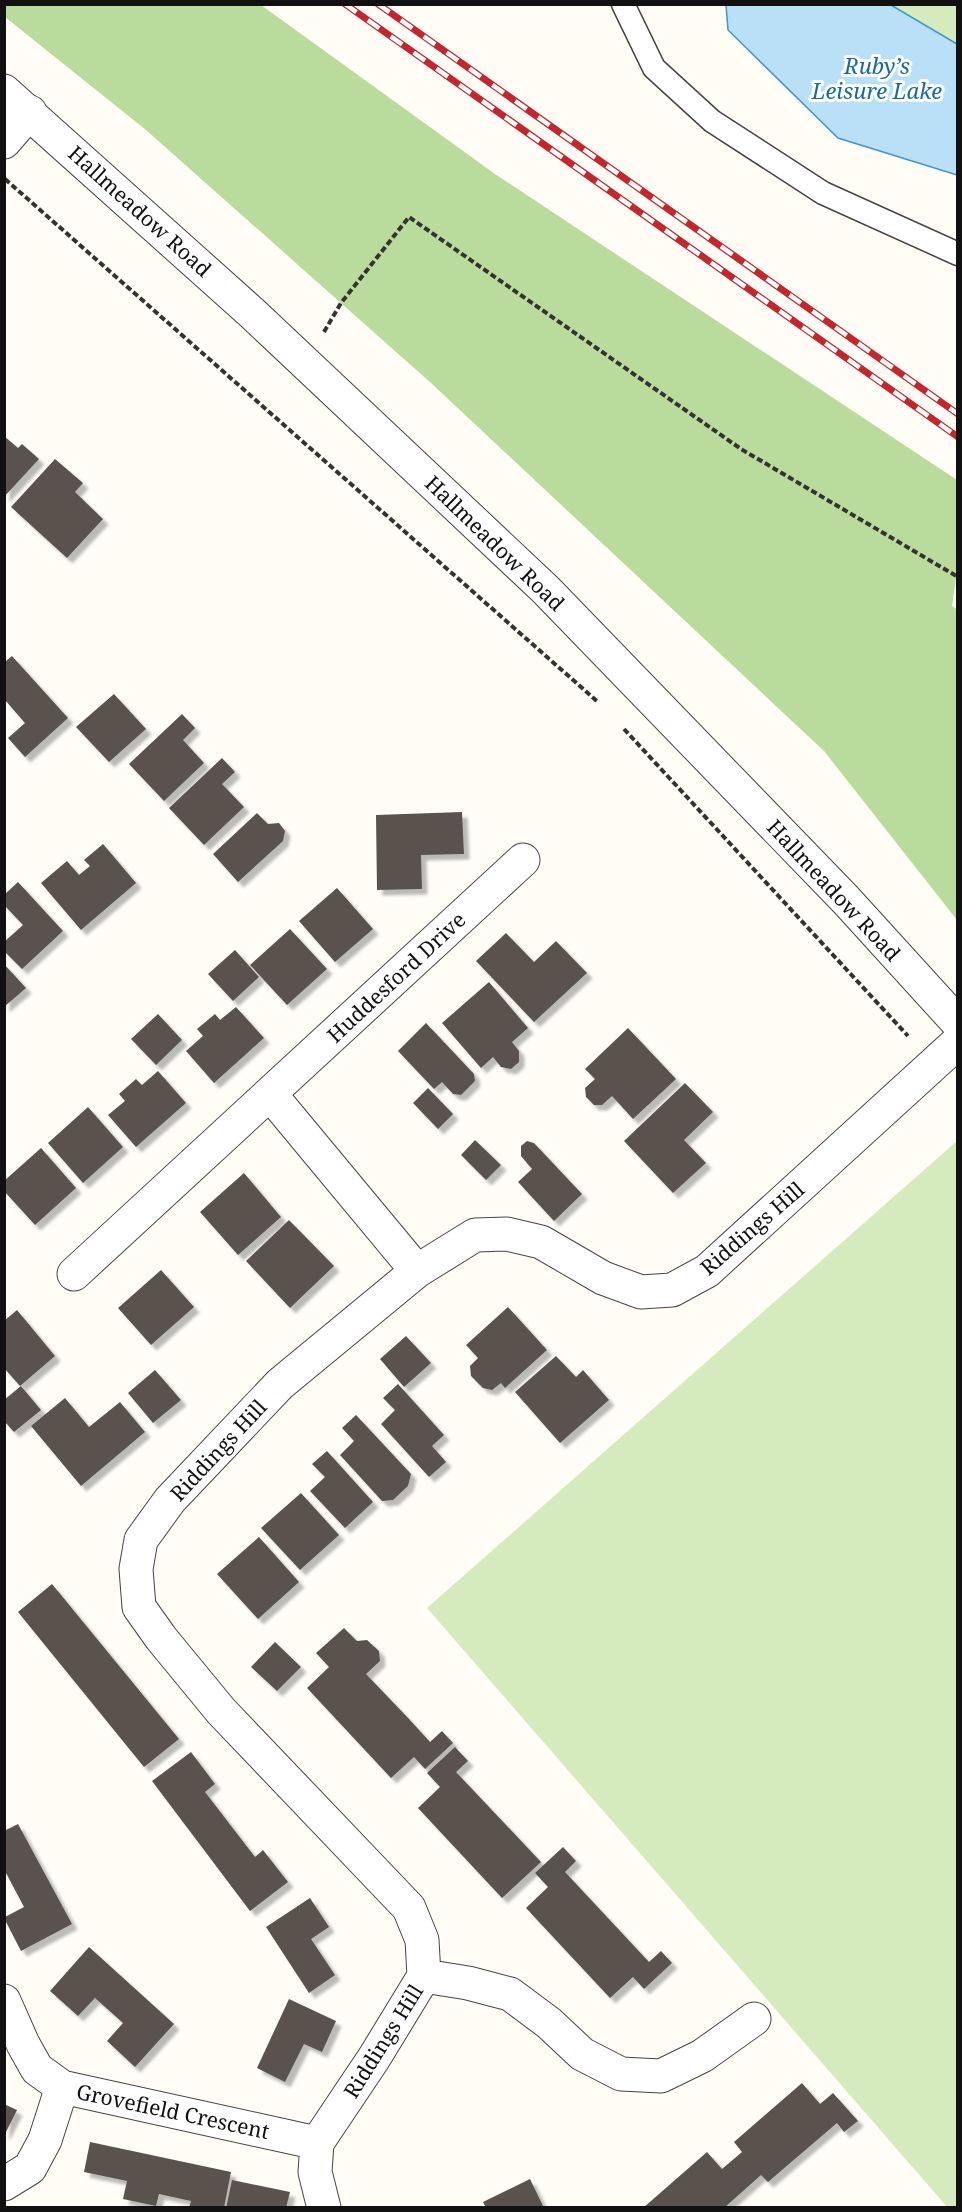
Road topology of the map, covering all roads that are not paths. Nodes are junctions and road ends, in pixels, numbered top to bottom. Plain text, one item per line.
1 (623, 4) edge
2 (4, 91) edge
3 (30, 112) junction
4 (4, 142) edge
5 (957, 254) edge
6 (523, 860) dead end
7 (957, 1023) edge
8 (957, 1042) edge
9 (270, 1094) junction
10 (417, 1271) junction
11 (74, 1275) dead end
12 (424, 1976) junction
13 (4, 2001) edge
14 (754, 2019) dead end
15 (62, 2087) junction
16 (317, 2143) junction
17 (4, 2184) edge
18 (324, 2208) edge

1 - 5 lane
2 - 3 street, Hallmeadow Road
3 - 4 street
3 - 7 street, Hallmeadow Road
6 - 9 street, Huddesford Drive
8 - 10 street, Riddings Hill
9 - 10 street
9 - 11 street, Huddesford Drive
10 - 12 street, Riddings Hill
12 - 14 street
12 - 16 street, Riddings Hill
13 - 15 street, Grovefield Crescent
15 - 16 street, Grovefield Crescent
15 - 17 street
16 - 18 street

